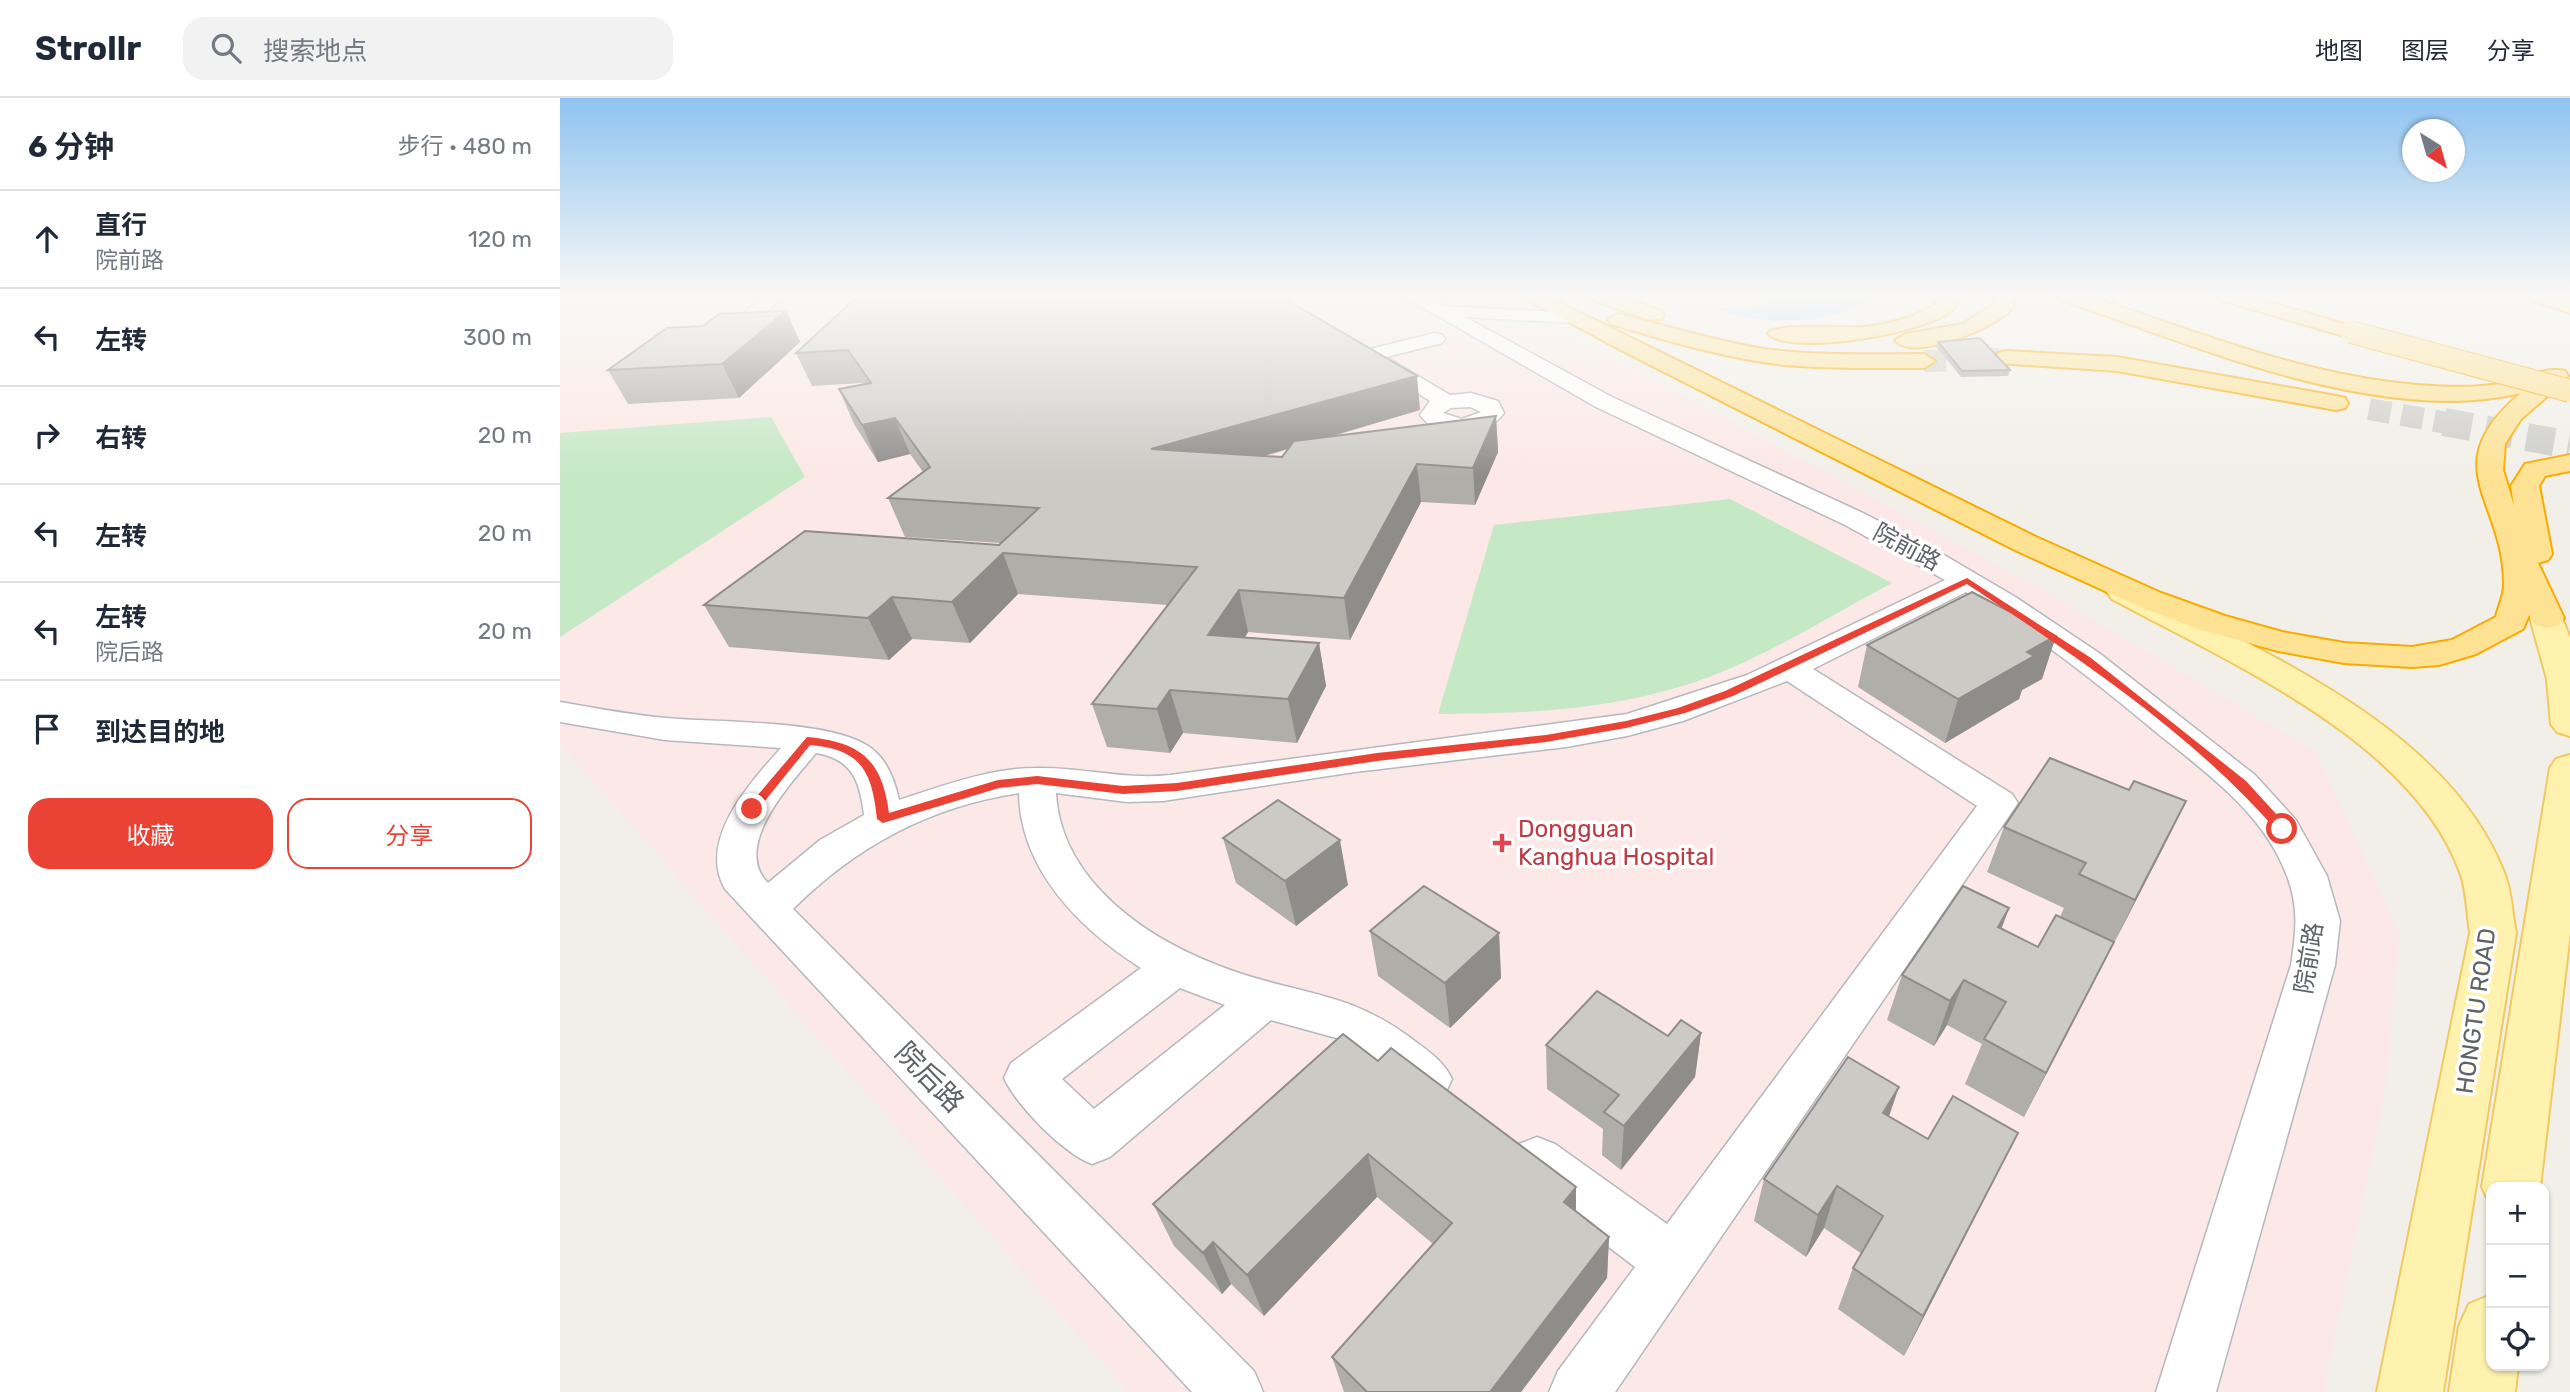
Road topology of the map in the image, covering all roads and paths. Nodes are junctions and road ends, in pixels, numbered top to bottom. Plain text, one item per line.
1 (1375, 356) edge
2 (1521, 356) edge
3 (1651, 356) edge
4 (1775, 356) edge
5 (2256, 356) edge
6 (2468, 356) edge
7 (2498, 356) edge
8 (2006, 358) tunnel mouth
9 (1924, 361) tunnel mouth
10 (2567, 377) edge
11 (1446, 402) dead end
12 (2369, 409) tunnel mouth
13 (2570, 463) edge
14 (2512, 535) junction
15 (2094, 576) junction
16 (1967, 580) junction
17 (2547, 618) junction
18 (1788, 667) junction
19 (560, 712) edge
20 (2570, 724) edge
21 (807, 741) junction
22 (2570, 768) edge
23 (1037, 780) junction
24 (883, 819) junction
25 (767, 909) junction
26 (1174, 968) junction
27 (1264, 999) junction
28 (1464, 1106) edge
29 (1508, 1139) edge
30 (2512, 1182) edge
31 (1672, 1261) junction
32 (2486, 1363) edge
33 (1233, 1392) edge
34 (1579, 1392) edge
35 (2186, 1392) edge
36 (2410, 1392) edge
37 (2482, 1392) edge

1 - 11 lane
2 - 16 lane, 院前路
3 - 15 highway
4 - 9 highway
5 - 10 highway
6 - 10 highway, bridge
7 - 10 highway
8 - 12 highway
10 - 14 highway
13 - 17 highway
14 - 15 highway
14 - 17 highway
15 - 36 main road, HONGTU ROAD
16 - 18 lane
16 - 35 lane, 院前路
17 - 20 main road
18 - 23 lane
18 - 31 lane
19 - 21 lane
21 - 24 lane
21 - 25 lane, 院后路
22 - 30 main road
23 - 24 lane
23 - 26 lane
24 - 25 lane
25 - 33 lane, 院后路
26 - 27 lane
26 - 27 lane
27 - 28 lane
29 - 31 lane
31 - 34 lane
32 - 37 main road

